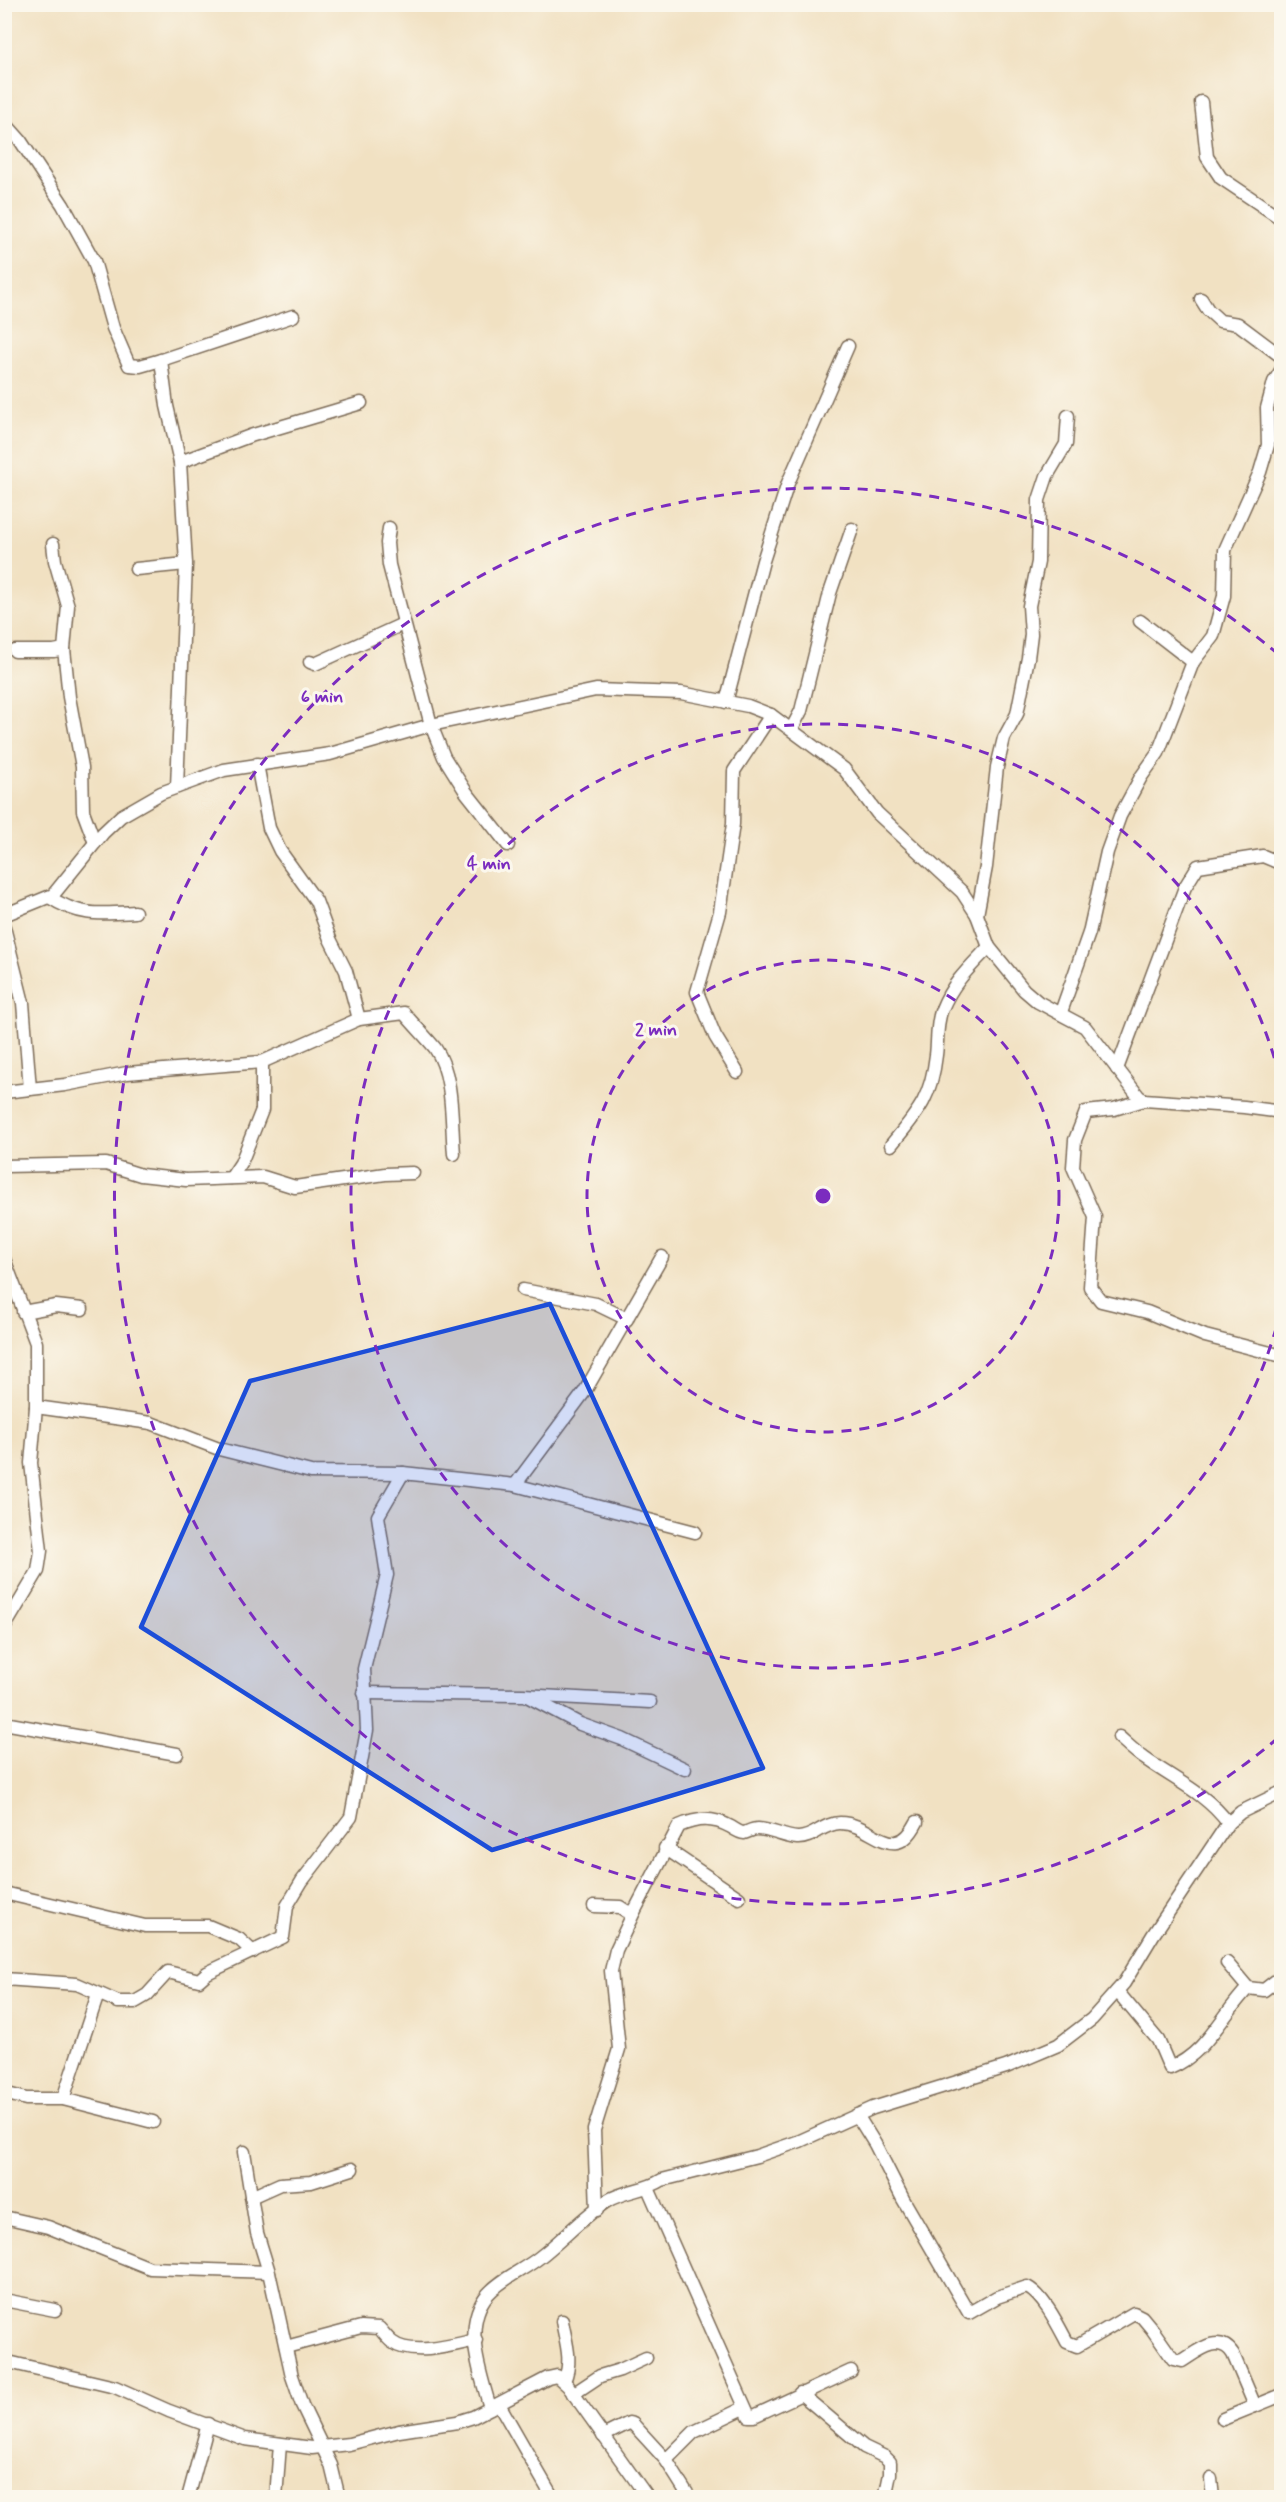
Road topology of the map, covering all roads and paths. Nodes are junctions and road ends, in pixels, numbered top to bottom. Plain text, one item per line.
1 (1200, 102) dead end
2 (4, 122) edge
3 (1281, 219) edge
4 (1201, 299) dead end
5 (293, 316) dead end
6 (848, 346) dead end
7 (1281, 357) edge
8 (161, 360) junction
9 (1281, 369) edge
10 (361, 403) dead end
11 (1068, 416) dead end
12 (180, 462) junction
13 (390, 528) dead end
14 (852, 530) dead end
15 (54, 544) dead end
16 (186, 564) junction
17 (136, 569) dead end
18 (1140, 621) dead end
19 (404, 624) junction
20 (64, 649) junction
21 (15, 651) dead end
22 (1193, 662) junction
23 (310, 663) dead end
24 (726, 702) junction
25 (771, 715) junction
26 (431, 725) junction
27 (792, 729) junction
28 (257, 764) junction
29 (177, 787) junction
30 (95, 843) junction
31 (508, 845) dead end
32 (1281, 864) edge
33 (49, 897) junction
34 (135, 912) dead end
35 (4, 915) edge
36 (977, 915) junction
37 (4, 927) edge
38 (989, 947) junction
39 (1061, 1012) junction
40 (359, 1019) junction
41 (262, 1062) junction
42 (1117, 1069) junction
43 (738, 1072) dead end
44 (30, 1089) junction
45 (4, 1092) edge
46 (1144, 1100) junction
47 (1281, 1112) edge
48 (891, 1145) dead end
49 (454, 1154) dead end
50 (4, 1166) edge
51 (413, 1173) dead end
52 (231, 1178) junction
53 (662, 1257) dead end
54 (4, 1259) edge
55 (524, 1290) dead end
56 (82, 1309) dead end
57 (23, 1312) junction
58 (627, 1319) junction
59 (1281, 1356) edge
60 (36, 1407) junction
61 (403, 1473) junction
62 (515, 1485) junction
63 (694, 1532) dead end
64 (4, 1628) edge
65 (364, 1693) junction
66 (523, 1695) junction
67 (650, 1702) dead end
68 (4, 1723) edge
69 (1119, 1737) dead end
70 (177, 1754) dead end
71 (685, 1769) dead end
72 (1281, 1792) edge
73 (917, 1822) dead end
74 (1228, 1823) junction
75 (665, 1848) junction
76 (4, 1893) edge
77 (739, 1898) dead end
78 (594, 1906) dead end
79 (634, 1912) junction
80 (253, 1952) junction
81 (1227, 1964) dead end
82 (1281, 1976) edge
83 (4, 1979) edge
84 (1248, 1988) junction
85 (1117, 1991) junction
86 (98, 1994) junction
87 (4, 2093) edge
88 (63, 2099) junction
89 (857, 2115) junction
90 (153, 2122) dead end
91 (244, 2152) dead end
92 (352, 2169) dead end
93 (648, 2188) junction
94 (251, 2197) junction
95 (597, 2210) junction
96 (4, 2217) edge
97 (269, 2272) junction
98 (4, 2300) edge
99 (55, 2310) dead end
100 (562, 2321) dead end
101 (476, 2340) junction
102 (285, 2348) junction
103 (646, 2358) dead end
104 (4, 2361) edge
105 (851, 2371) dead end
106 (564, 2382) junction
107 (800, 2393) junction
108 (573, 2394) junction
109 (1281, 2395) edge
110 (495, 2406) junction
111 (1255, 2406) junction
112 (744, 2408) junction
113 (1223, 2419) dead end
114 (208, 2424) junction
115 (603, 2436) junction
116 (280, 2444) junction
117 (323, 2447) junction
118 (666, 2460) junction
119 (1211, 2479) dead end
120 (188, 2498) edge
121 (276, 2498) edge
122 (339, 2498) edge
123 (553, 2498) edge
124 (648, 2498) edge
125 (690, 2498) edge
126 (885, 2498) edge
127 (1212, 2498) edge

1 - 3 street
2 - 8 street
4 - 7 street
5 - 8 street
6 - 24 street
8 - 12 street
9 - 22 street
10 - 12 street
11 - 36 street
12 - 16 street
13 - 19 street
14 - 27 street
15 - 20 street
16 - 17 street
16 - 29 street
18 - 22 street
19 - 23 street
19 - 26 street
20 - 21 street
20 - 30 street
22 - 39 street
24 - 25 street
24 - 26 street
25 - 27 street
25 - 43 street
26 - 28 street
26 - 31 street
27 - 36 street
28 - 29 street
28 - 40 street
29 - 30 street
30 - 33 street
32 - 42 street
33 - 34 street
33 - 35 street
36 - 38 street
37 - 44 street
38 - 39 street
38 - 48 street
39 - 42 street
40 - 41 street
40 - 49 street
41 - 44 street
41 - 52 street
42 - 46 street
44 - 45 street
46 - 47 street
46 - 59 street
50 - 52 street
51 - 52 street
53 - 58 street
54 - 57 street
55 - 58 street
56 - 57 street
57 - 60 street
58 - 62 street
60 - 61 street
60 - 64 street
61 - 62 street
61 - 65 street
62 - 63 street
65 - 66 street
65 - 80 street
66 - 67 street
66 - 71 street
68 - 70 street
69 - 74 street
72 - 74 street
73 - 75 street
74 - 85 street
75 - 77 street
75 - 79 street
76 - 80 street
78 - 79 street
79 - 95 street
80 - 86 street
81 - 84 street
82 - 84 street
83 - 86 street
84 - 85 street
85 - 89 street
86 - 88 street
87 - 88 street
88 - 90 street
89 - 93 street
89 - 111 street
91 - 94 street
92 - 94 street
93 - 95 street
93 - 112 street
94 - 97 street
95 - 101 street
96 - 97 street
97 - 102 street
98 - 99 street
100 - 106 street
101 - 102 street
101 - 110 street
102 - 117 street
103 - 108 street
104 - 114 street
105 - 107 street
106 - 108 street
106 - 110 street
107 - 112 street
107 - 126 street
108 - 115 street
109 - 111 street
110 - 117 street
110 - 123 street
111 - 113 street
112 - 118 street
114 - 116 street
114 - 120 street
115 - 118 street
115 - 124 street
116 - 117 street
116 - 121 street
117 - 122 street
118 - 125 street
119 - 127 street

